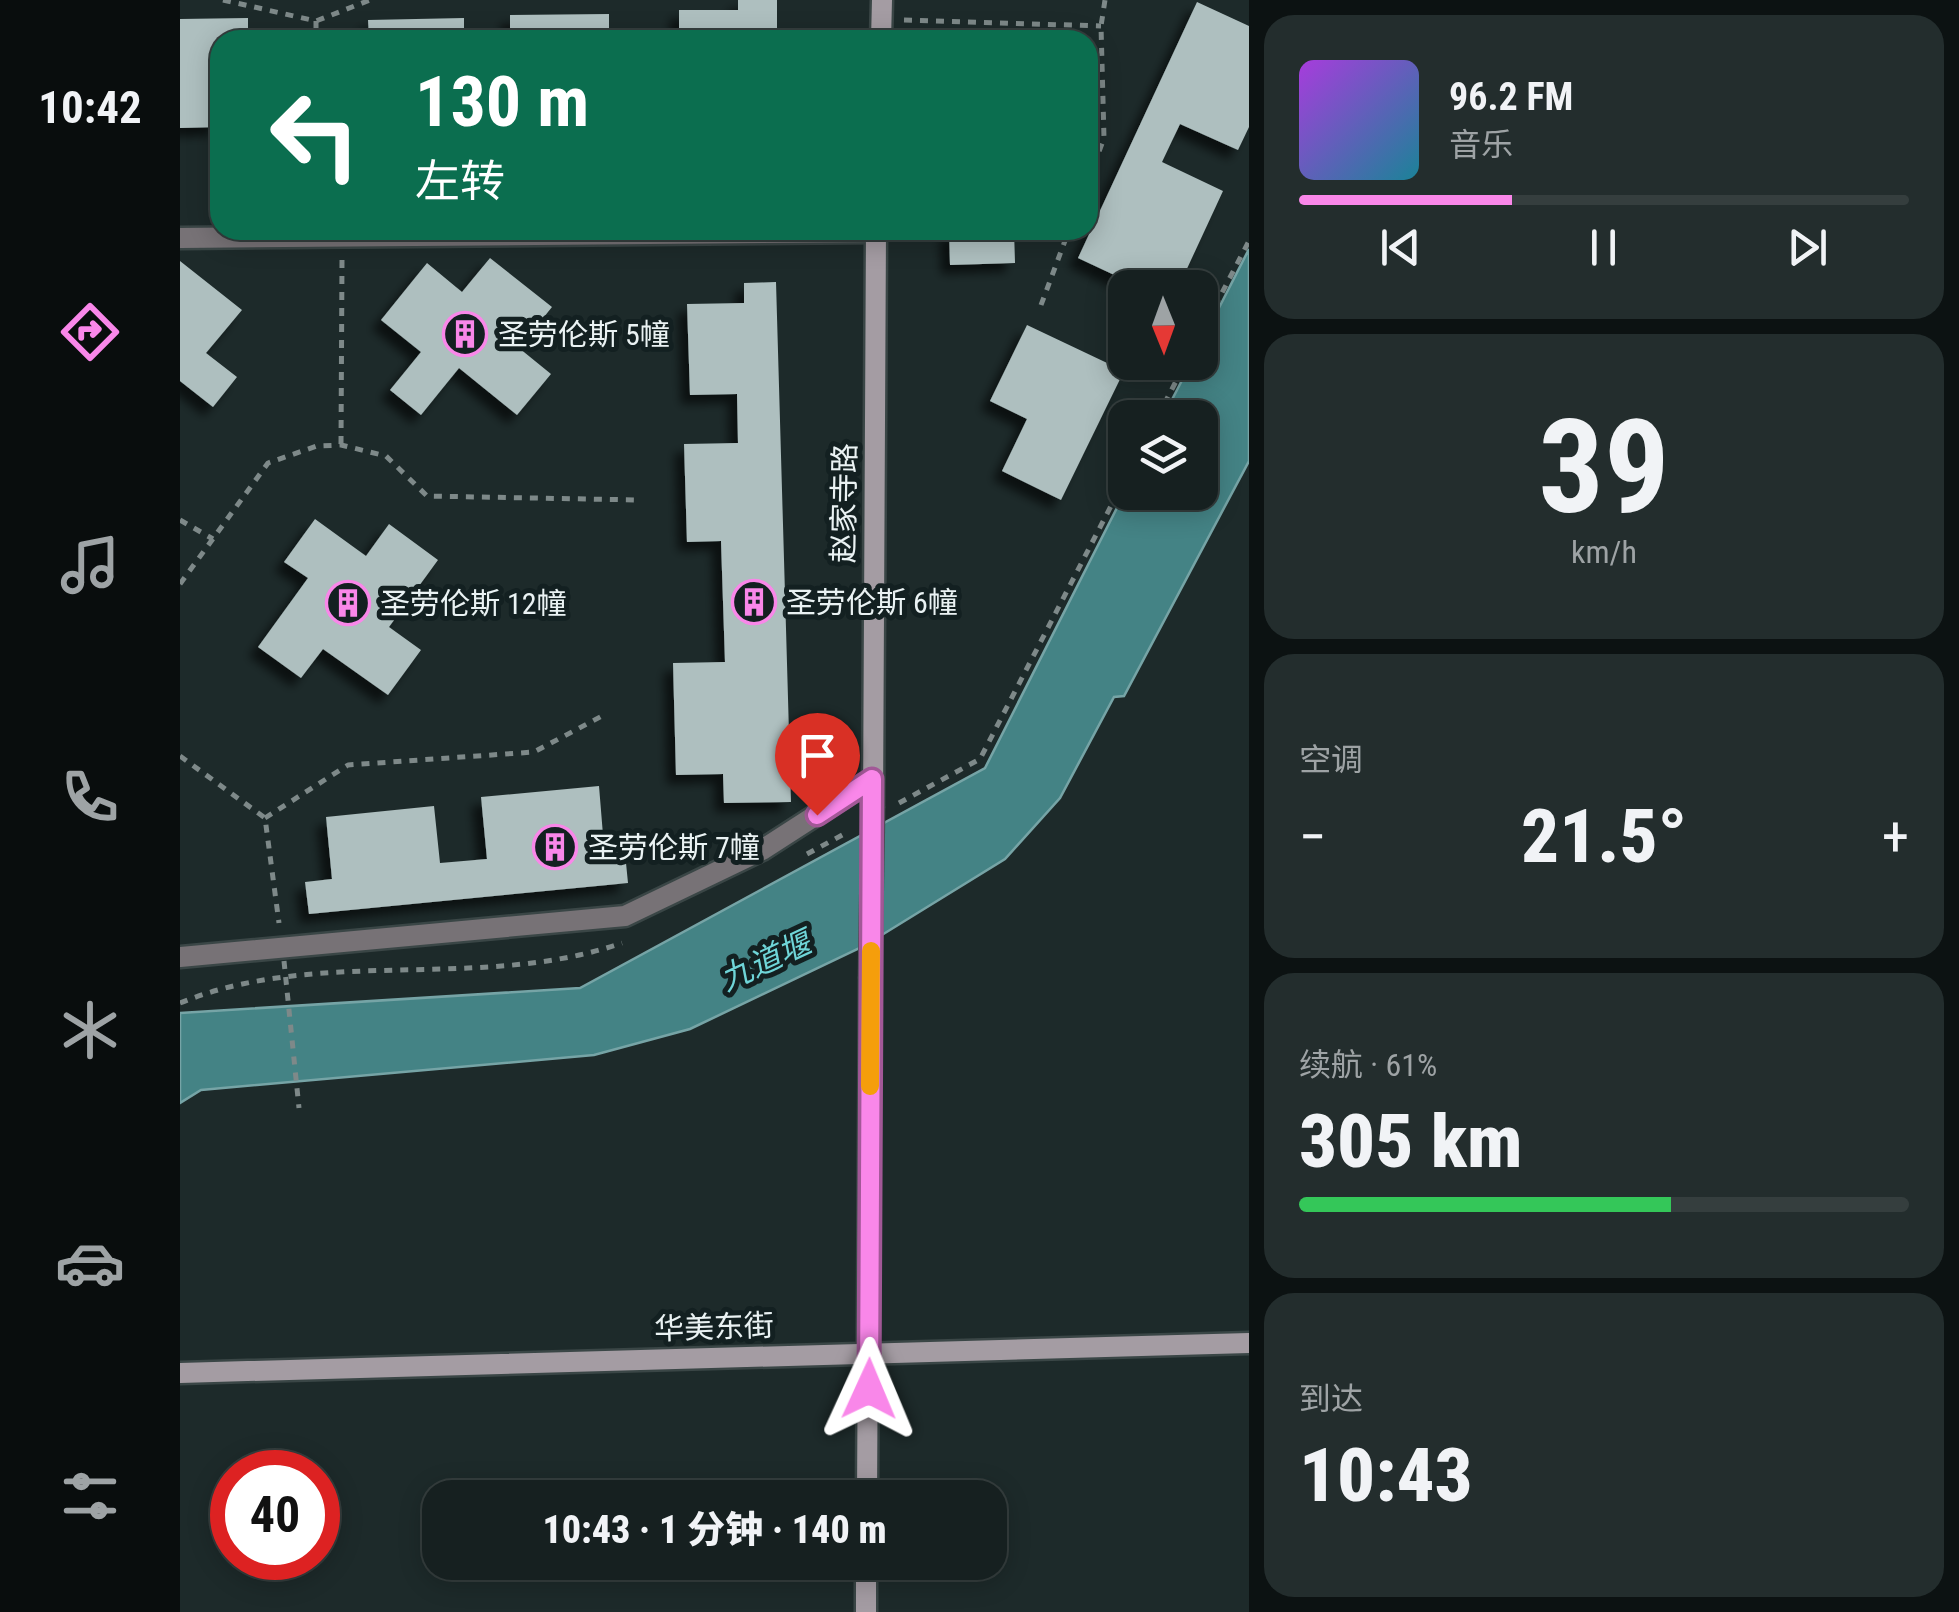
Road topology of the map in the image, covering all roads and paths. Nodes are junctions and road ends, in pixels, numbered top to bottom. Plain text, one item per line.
1 (223, 0) edge
2 (370, 0) edge
3 (1104, 0) edge
4 (882, 20) edge
5 (316, 21) junction
6 (1101, 26) junction
7 (316, 30) edge
8 (1098, 154) edge
9 (180, 238) edge
10 (210, 238) edge
11 (342, 240) edge
12 (876, 240) edge
13 (1065, 240) edge
14 (1249, 240) edge
15 (1218, 300) edge
16 (1041, 305) dead end
17 (341, 444) junction
18 (638, 500) dead end
19 (1109, 510) edge
20 (180, 520) edge
21 (213, 540) junction
22 (180, 584) edge
23 (602, 716) dead end
24 (180, 756) edge
25 (872, 779) junction
26 (880, 808) junction
27 (266, 818) junction
28 (854, 828) dead end
29 (804, 856) dead end
30 (626, 942) dead end
31 (283, 952) junction
32 (180, 957) edge
33 (180, 1003) edge
34 (299, 1108) dead end
35 (1249, 1344) edge
36 (870, 1353) junction
37 (180, 1373) edge
38 (868, 1480) edge
39 (866, 1580) edge
40 (866, 1612) edge

1 - 5 path
2 - 5 path
3 - 6 path
4 - 6 path
5 - 7 path
6 - 8 path
9 - 10 street
11 - 17 path
12 - 25 street, 赵家寺路
13 - 16 path
14 - 15 path
17 - 18 path
17 - 21 path
19 - 26 path
20 - 21 path
21 - 22 path
23 - 27 path
24 - 27 path
25 - 26 street, 赵家寺路
25 - 31 street
26 - 36 street, 赵家寺路, bridge
27 - 31 path
28 - 29 path
30 - 33 path
31 - 32 street
31 - 34 path, bridge
35 - 36 street, 华美东街
36 - 37 street, 华美东街
36 - 38 street, 赵家寺路
39 - 40 street

